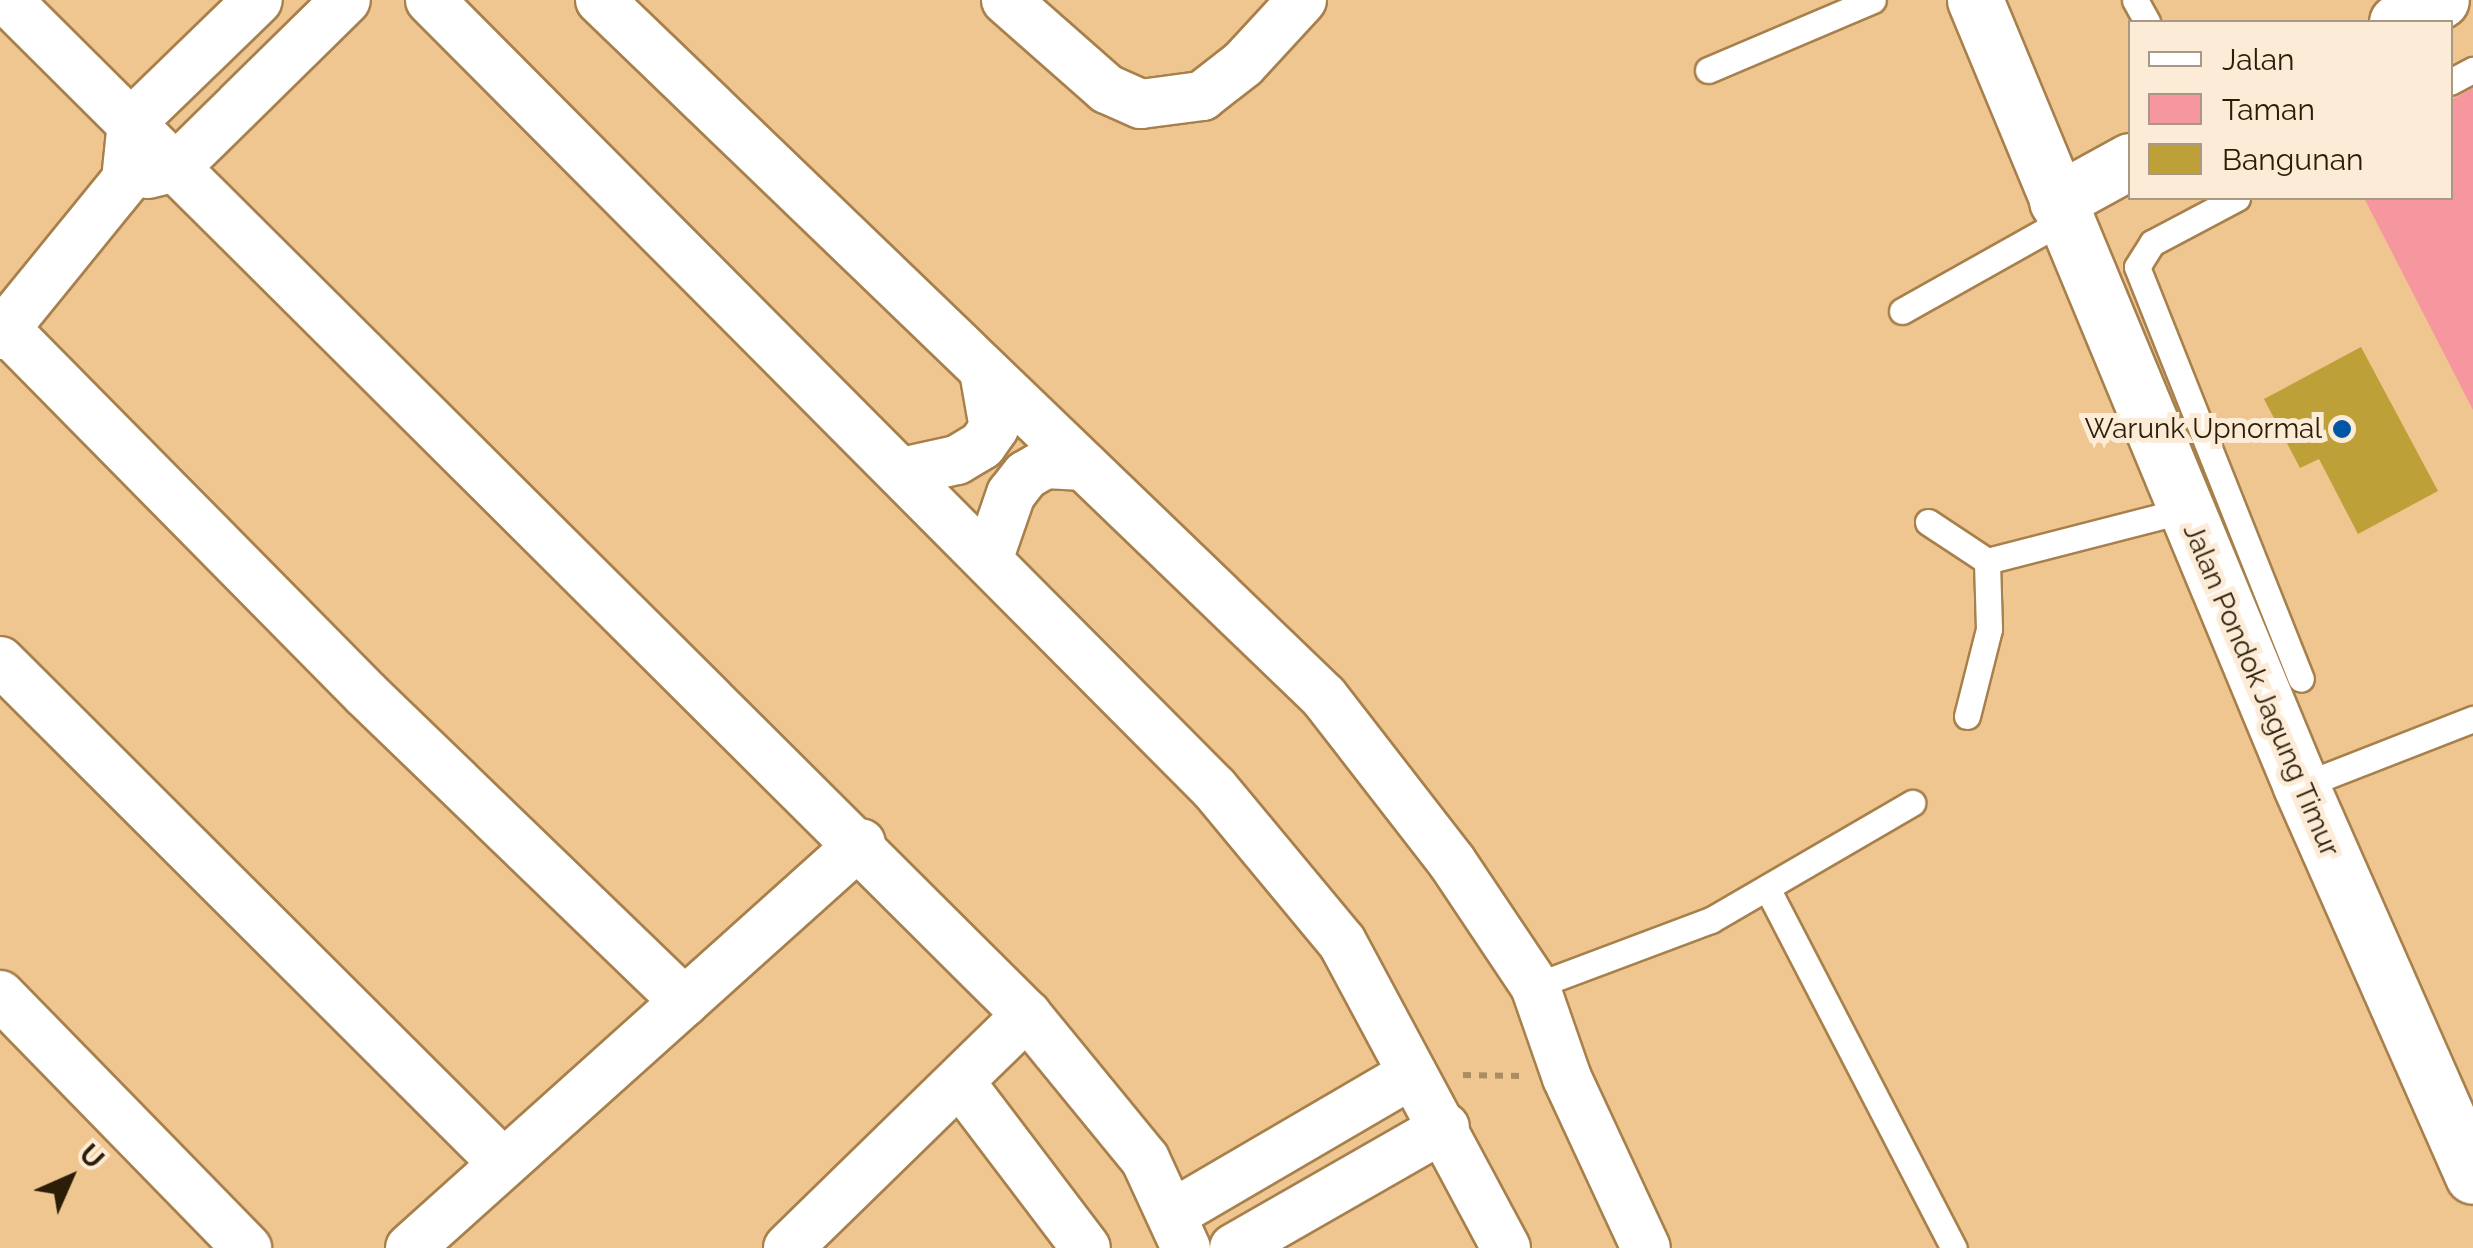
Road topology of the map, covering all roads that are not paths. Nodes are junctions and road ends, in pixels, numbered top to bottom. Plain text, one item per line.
1 (7, 0) edge
2 (258, 0) edge
3 (346, 0) edge
4 (430, 0) edge
5 (600, 0) edge
6 (1006, 0) edge
7 (1302, 0) edge
8 (1872, 0) edge
9 (1975, 0) edge
10 (2441, 0) edge
11 (2401, 20) edge
12 (1708, 70) dead end
13 (132, 122) junction
14 (2128, 163) edge
15 (176, 166) junction
16 (126, 180) junction
17 (2233, 200) edge
18 (2061, 210) junction
19 (1902, 310) dead end
20 (2, 329) edge
21 (984, 371) junction
22 (1084, 466) junction
23 (902, 472) junction
24 (2204, 517) junction
25 (1928, 522) dead end
26 (989, 558) junction
27 (1987, 561) junction
28 (0, 662) edge
29 (2302, 680) dead end
30 (1966, 716) dead end
31 (2473, 719) edge
32 (2301, 786) junction
33 (1912, 803) dead end
34 (860, 843) junction
35 (1767, 888) junction
36 (1535, 986) junction
37 (0, 995) edge
38 (685, 1002) junction
39 (1027, 1015) junction
40 (1412, 1074) junction
41 (960, 1082) junction
42 (1445, 1127) junction
43 (503, 1162) junction
44 (2473, 1176) edge
45 (1180, 1230) edge
46 (247, 1248) edge
47 (410, 1248) edge
48 (788, 1248) edge
49 (1086, 1248) edge
50 (1234, 1248) edge
51 (1506, 1248) edge
52 (1646, 1248) edge
53 (1954, 1248) edge

1 - 13 street
2 - 13 street
3 - 15 street
4 - 23 street
5 - 21 street
6 - 7 street
8 - 12 lane
9 - 18 street, Jalan Pondok Jagung Timur
10 - 11 street
13 - 15 street
13 - 16 street
14 - 18 street
15 - 16 street
15 - 34 street
16 - 20 street
17 - 24 lane
18 - 19 lane
18 - 24 street, Jalan Pondok Jagung Timur
20 - 38 street
21 - 22 street
21 - 23 street
22 - 26 street
22 - 36 street
23 - 26 street
24 - 27 lane
24 - 29 lane
24 - 32 street, Jalan Pondok Jagung Timur
25 - 27 lane
26 - 40 street
27 - 30 lane
28 - 43 street
31 - 32 lane
32 - 44 street, Jalan Pondok Jagung Timur
33 - 35 lane
34 - 38 street
34 - 39 street
35 - 36 lane
35 - 53 lane
36 - 52 street
37 - 46 street
38 - 43 street
39 - 41 street
39 - 45 street
40 - 42 street
40 - 45 street
41 - 48 street
41 - 49 street
42 - 50 street
42 - 51 street
43 - 47 street

